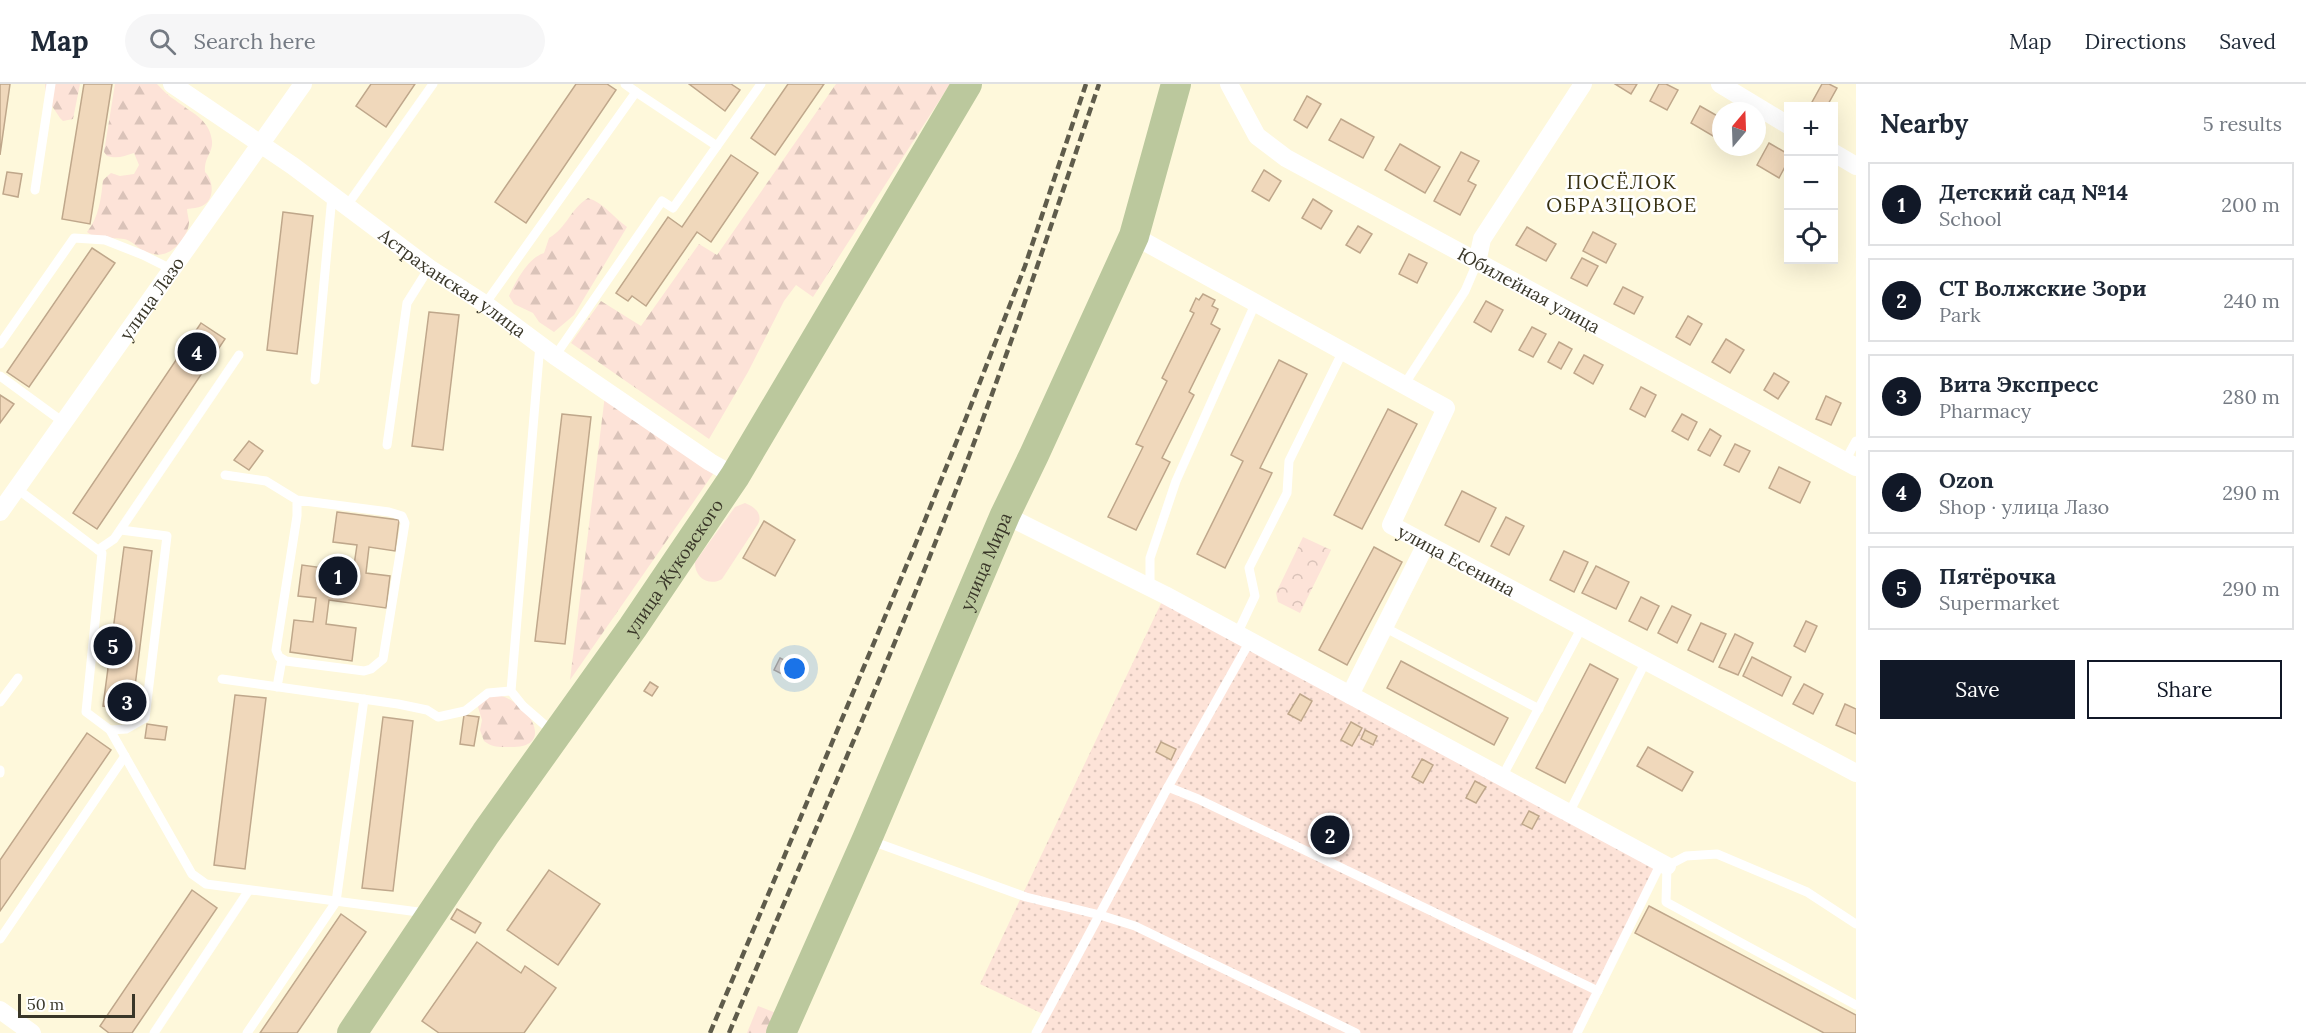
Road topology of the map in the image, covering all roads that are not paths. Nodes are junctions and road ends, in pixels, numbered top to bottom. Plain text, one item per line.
1 (51, 84) edge
2 (172, 84) edge
3 (303, 84) edge
4 (433, 84) edge
5 (625, 84) edge
6 (967, 84) edge
7 (1176, 84) edge
8 (1229, 84) edge
9 (1584, 84) edge
10 (1720, 84) edge
11 (757, 85) edge
12 (636, 92) junction
13 (1784, 123) edge
14 (261, 145) junction
15 (717, 146) junction
16 (1838, 156) edge
17 (1856, 166) edge
18 (35, 190) dead end
19 (339, 202) junction
20 (1134, 236) junction
21 (1476, 263) junction
22 (429, 268) junction
23 (173, 270) junction
24 (1256, 303) junction
25 (484, 304) junction
26 (0, 344) edge
27 (540, 344) junction
28 (1343, 351) junction
29 (238, 355) dead end
30 (555, 356) junction
31 (0, 376) edge
32 (315, 380) dead end
33 (1404, 385) junction
34 (63, 422) junction
35 (1856, 441) edge
36 (387, 445) dead end
37 (1850, 464) edge
38 (225, 475) dead end
39 (735, 476) junction
40 (16, 488) junction
41 (297, 500) junction
42 (0, 512) edge
43 (1005, 515) junction
44 (121, 530) junction
45 (1426, 544) junction
46 (98, 550) junction
47 (1150, 588) junction
48 (1384, 627) junction
49 (1582, 627) junction
50 (1243, 638) junction
51 (282, 659) junction
52 (1646, 661) junction
53 (18, 678) dead end
54 (222, 680) dead end
55 (277, 687) junction
56 (511, 691) junction
57 (1350, 695) junction
58 (364, 699) junction
59 (0, 702) edge
60 (1539, 709) junction
61 (110, 730) junction
62 (555, 734) junction
63 (125, 756) junction
64 (1856, 773) edge
65 (1502, 777) junction
66 (1168, 787) junction
67 (1569, 813) junction
68 (867, 839) junction
69 (1664, 864) junction
70 (249, 890) junction
71 (336, 902) junction
72 (433, 915) junction
73 (1100, 915) junction
74 (1856, 924) edge
75 (0, 939) edge
76 (1598, 991) junction
77 (1856, 1005) edge
78 (0, 1010) edge
79 (32, 1033) edge
80 (154, 1033) edge
81 (247, 1033) edge
82 (352, 1033) edge
83 (781, 1033) edge
84 (1036, 1033) edge
85 (1356, 1033) edge
86 (1577, 1033) edge

1 - 18 lane
2 - 14 street, Астраханская улица
3 - 14 street, улица Лазо
4 - 19 lane
5 - 12 lane
6 - 39 main road, улица Жуковского
7 - 20 main road, улица Мира
8 - 21 street, Юбилейная улица
9 - 21 street
10 - 13 street
11 - 15 lane
12 - 15 lane
12 - 25 lane
14 - 19 street, Астраханская улица
14 - 23 street, улица Лазо
15 - 30 lane
16 - 17 street
19 - 22 street, Астраханская улица
19 - 32 lane
20 - 24 street, улица Есенина
20 - 43 main road, улица Мира
21 - 33 lane
21 - 37 street, Юбилейная улица
22 - 25 street, Астраханская улица
22 - 36 lane
23 - 26 lane
23 - 34 street, улица Лазо
24 - 28 street, улица Есенина
24 - 47 lane
25 - 27 street, Астраханская улица
27 - 30 street, Астраханская улица
27 - 56 lane
28 - 33 street, улица Есенина
28 - 50 lane
29 - 44 lane
30 - 39 street, Астраханская улица
31 - 34 lane
33 - 45 street, улица Есенина
34 - 40 street, улица Лазо
35 - 37 lane
38 - 41 lane
39 - 62 main road, улица Жуковского
40 - 42 street, улица Лазо
40 - 46 lane
41 - 51 lane
41 - 51 lane
43 - 47 street
43 - 68 main road, улица Мира
44 - 46 lane
44 - 61 lane
45 - 48 street
45 - 49 street, улица Есенина
46 - 61 lane
47 - 50 street
48 - 57 street
48 - 60 lane
49 - 52 street, улица Есенина
49 - 60 lane
50 - 57 street
50 - 66 lane
51 - 55 lane
52 - 64 street, улица Есенина
52 - 67 lane
53 - 59 lane
54 - 55 lane
55 - 58 lane
56 - 58 lane
56 - 62 lane
57 - 65 street
58 - 71 lane
60 - 65 lane
61 - 63 lane
62 - 72 main road, улица Жуковского
63 - 70 lane
63 - 75 lane
65 - 67 street
66 - 73 lane
66 - 76 lane
67 - 69 street
68 - 73 lane
68 - 83 main road, улица Мира
69 - 74 lane
69 - 76 lane
69 - 77 lane
70 - 71 lane
70 - 80 lane
71 - 72 lane
71 - 81 lane
72 - 82 main road, улица Жуковского
73 - 84 lane
73 - 85 lane
76 - 86 lane
78 - 79 street

